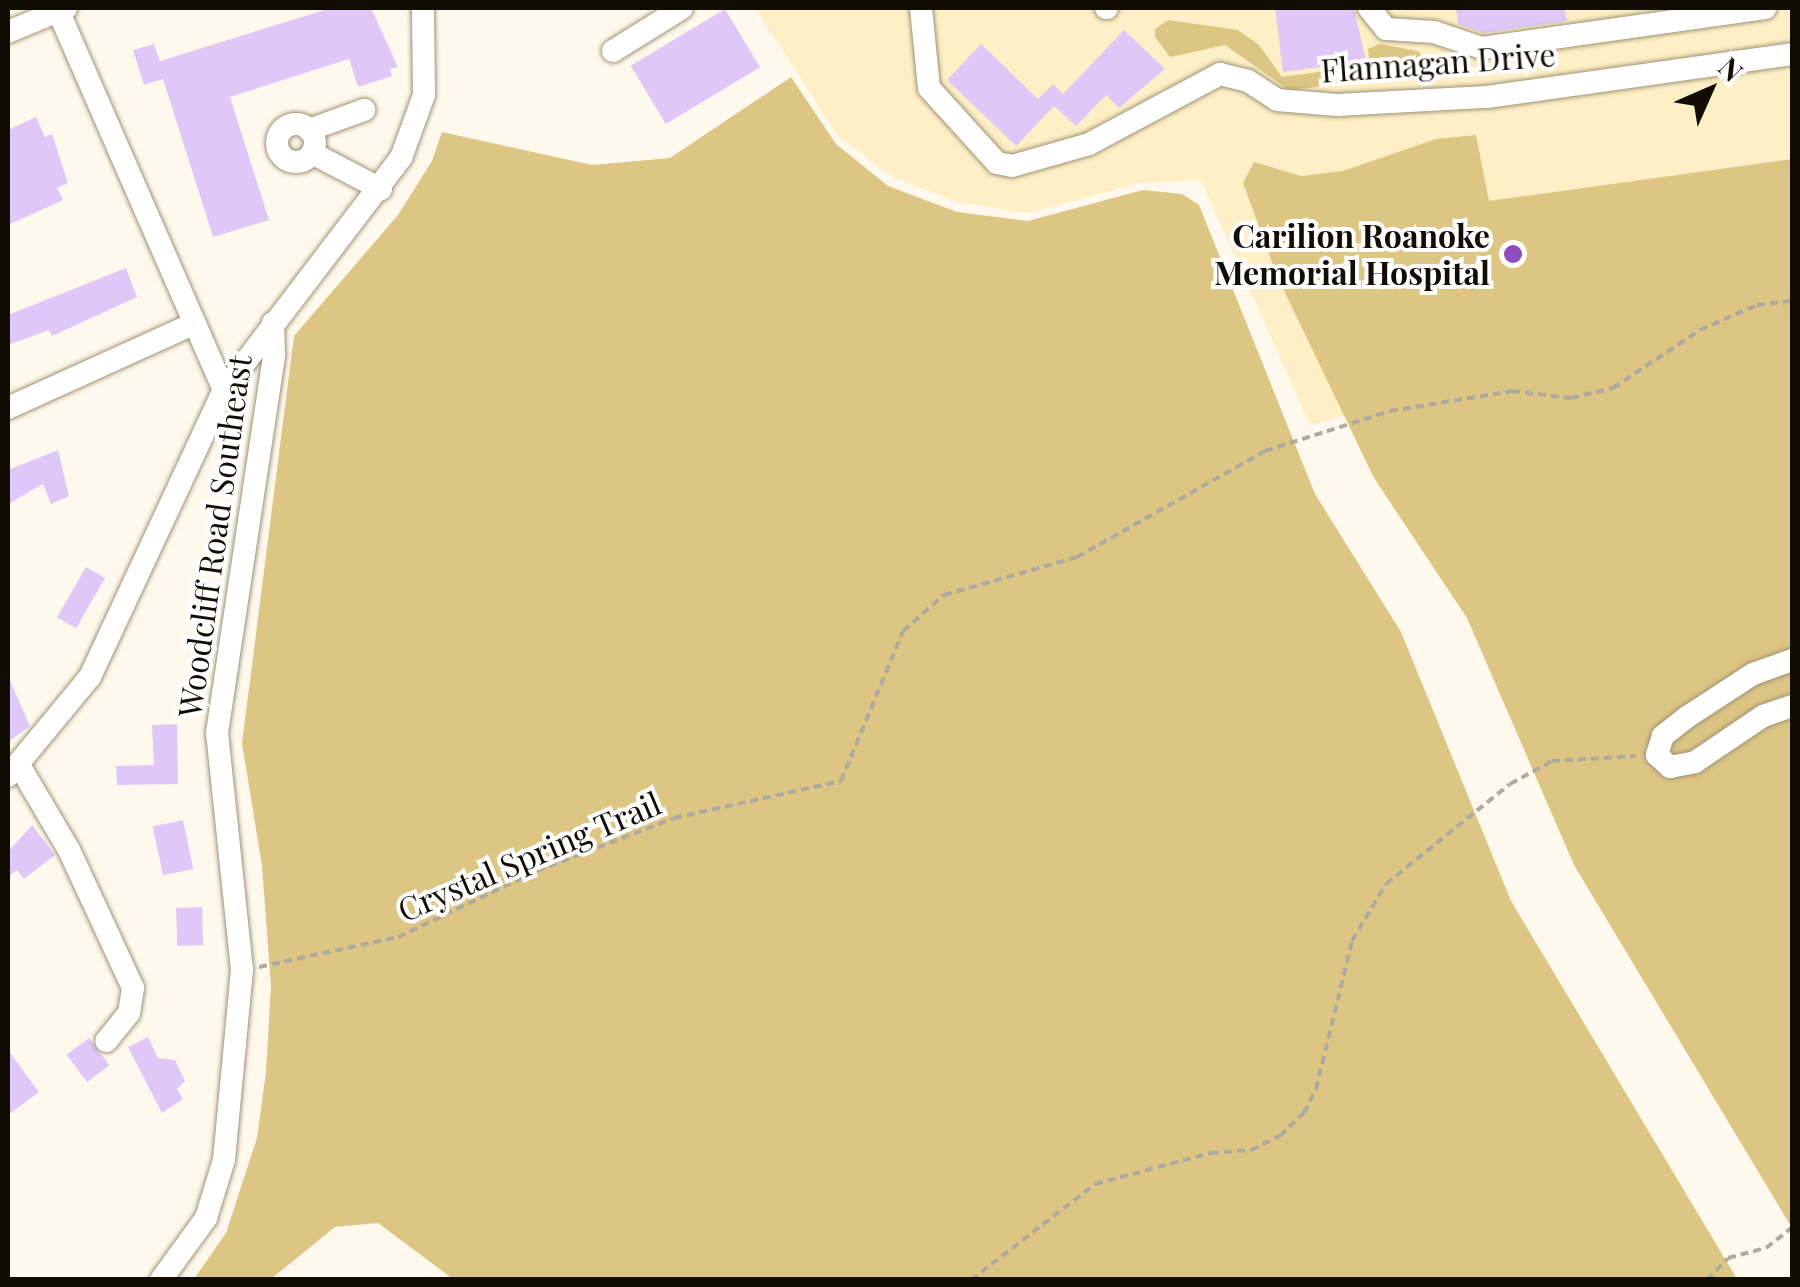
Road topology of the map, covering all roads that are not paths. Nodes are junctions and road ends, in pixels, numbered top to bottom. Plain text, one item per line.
1 (60, 8) edge
2 (423, 8) edge
3 (682, 8) edge
4 (921, 8) edge
5 (1369, 8) edge
6 (1765, 8) edge
7 (8, 32) edge
8 (612, 51) dead end
9 (1792, 54) edge
10 (364, 110) dead end
11 (381, 189) junction
12 (195, 323) junction
13 (273, 323) junction
14 (224, 390) junction
15 (8, 408) edge
16 (1792, 660) edge
17 (1792, 706) edge
18 (13, 770) edge
19 (106, 1042) dead end
20 (161, 1280) edge

1 - 7 street
1 - 12 street
2 - 11 street
3 - 8 street
4 - 9 street, Flannagan Drive
5 - 6 street
10 - 11 street
11 - 13 street
12 - 14 street
12 - 15 street
13 - 14 street
13 - 20 street, Woodcliff Road Southeast
14 - 18 street
16 - 17 street
18 - 19 street

